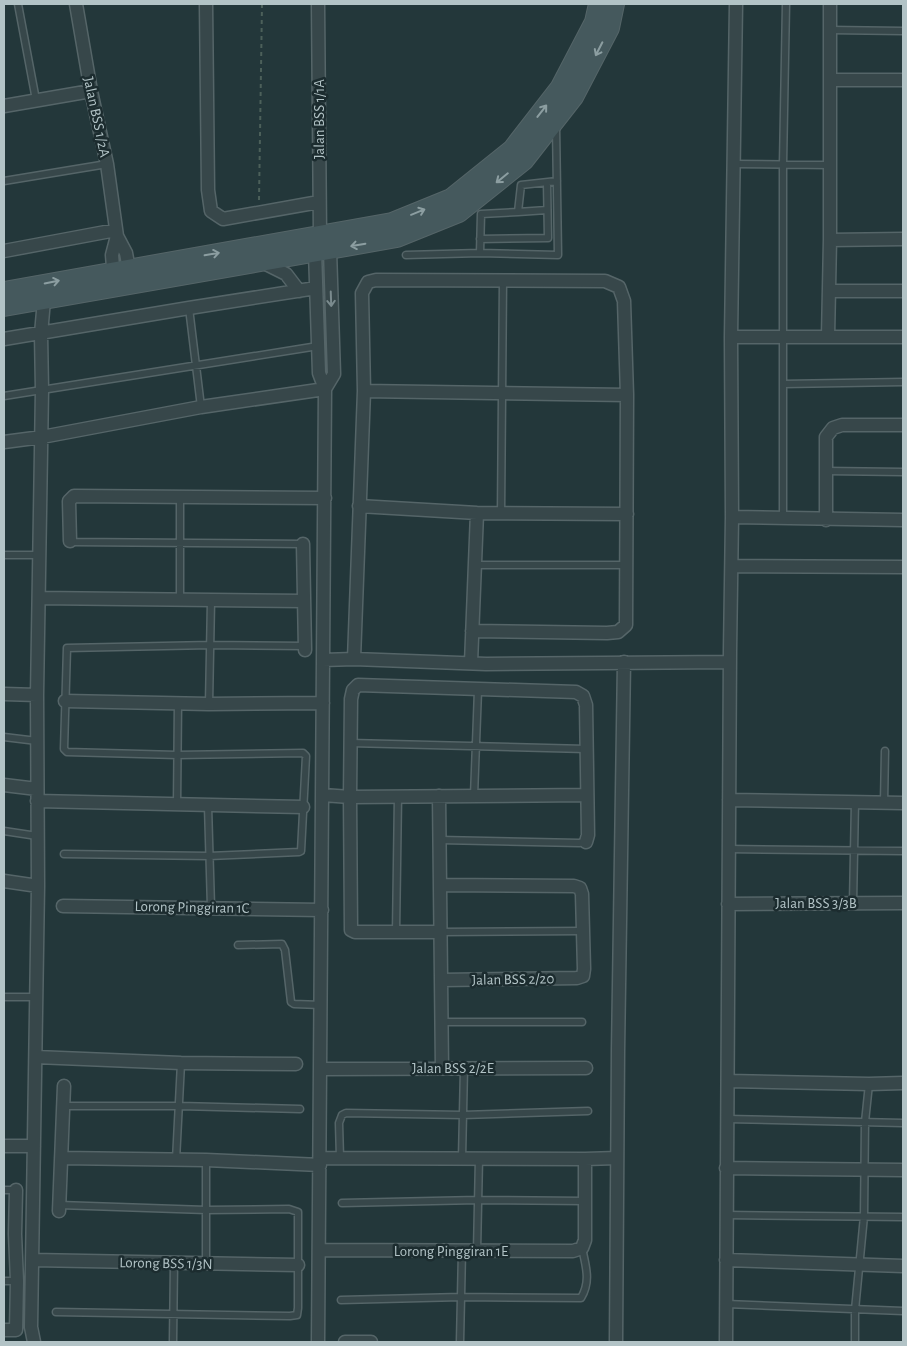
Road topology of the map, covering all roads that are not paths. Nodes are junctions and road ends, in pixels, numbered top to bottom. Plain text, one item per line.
1 (18, 4) edge
2 (76, 4) edge
3 (206, 4) edge
4 (318, 4) edge
5 (598, 4) edge
6 (615, 4) edge
7 (736, 4) edge
8 (786, 4) edge
9 (830, 4) edge
10 (830, 30) junction
11 (903, 31) edge
12 (830, 80) junction
13 (903, 80) edge
14 (91, 91) junction
15 (36, 100) junction
16 (4, 106) edge
17 (556, 120) junction
18 (107, 164) junction
19 (733, 164) junction
20 (783, 164) junction
21 (829, 165) junction
22 (4, 181) edge
23 (558, 181) junction
24 (547, 183) junction
25 (319, 202) junction
26 (547, 210) junction
27 (518, 212) junction
28 (117, 233) junction
29 (320, 235) junction
30 (480, 239) junction
31 (903, 239) edge
32 (830, 240) junction
33 (4, 251) edge
34 (322, 251) junction
35 (480, 254) junction
36 (406, 255) dead end
37 (262, 262) junction
38 (122, 278) junction
39 (503, 280) junction
40 (316, 288) junction
41 (4, 291) edge
42 (299, 291) junction
43 (829, 291) junction
44 (903, 291) edge
45 (44, 300) junction
46 (4, 307) edge
47 (188, 308) junction
48 (41, 334) junction
49 (828, 336) junction
50 (731, 337) junction
51 (782, 337) junction
52 (903, 337) edge
53 (4, 339) edge
54 (318, 346) junction
55 (196, 365) junction
56 (903, 382) edge
57 (783, 384) junction
58 (326, 389) junction
59 (42, 390) junction
60 (364, 391) junction
61 (502, 393) junction
62 (627, 395) junction
63 (4, 396) edge
64 (201, 407) junction
65 (903, 425) edge
66 (42, 437) junction
67 (4, 442) edge
68 (826, 472) junction
69 (903, 472) edge
70 (180, 497) junction
71 (325, 498) junction
72 (359, 506) junction
73 (477, 513) junction
74 (501, 514) junction
75 (627, 514) junction
76 (732, 517) junction
77 (783, 519) junction
78 (826, 520) junction
79 (903, 520) edge
80 (70, 541) joint
81 (180, 544) junction
82 (303, 544) joint
83 (4, 555) edge
84 (40, 555) junction
85 (475, 565) junction
86 (627, 565) junction
87 (732, 566) junction
88 (903, 567) edge
89 (40, 598) junction
90 (180, 600) junction
91 (211, 601) junction
92 (304, 601) junction
93 (472, 631) junction
94 (211, 645) junction
95 (305, 648) joint
96 (354, 659) junction
97 (323, 660) junction
98 (624, 662) junction
99 (730, 662) junction
100 (471, 663) junction
101 (478, 690) junction
102 (4, 694) edge
103 (37, 695) junction
104 (65, 702) junction
105 (178, 703) junction
106 (323, 703) junction
107 (209, 704) junction
108 (4, 737) edge
109 (37, 740) junction
110 (350, 743) junction
111 (476, 746) junction
112 (586, 749) junction
113 (885, 752) dead end
114 (178, 754) junction
115 (4, 785) edge
116 (37, 795) junction
117 (322, 795) junction
118 (587, 795) junction
119 (398, 796) junction
120 (439, 796) junction
121 (474, 796) junction
122 (350, 797) junction
123 (729, 800) junction
124 (855, 802) junction
125 (884, 803) junction
126 (903, 803) edge
127 (177, 806) junction
128 (208, 806) junction
129 (303, 808) junction
130 (4, 831) edge
131 (37, 836) junction
132 (440, 840) junction
133 (586, 842) joint
134 (728, 850) junction
135 (853, 850) junction
136 (903, 851) edge
137 (64, 854) dead end
138 (209, 856) junction
139 (4, 881) edge
140 (440, 885) junction
141 (38, 886) junction
142 (853, 903) junction
143 (903, 903) edge
144 (728, 904) junction
145 (63, 906) dead end
146 (211, 907) junction
147 (322, 910) junction
148 (583, 931) junction
149 (441, 932) junction
150 (396, 933) junction
151 (238, 945) dead end
152 (442, 980) junction
153 (4, 997) edge
154 (35, 997) junction
155 (321, 1005) junction
156 (443, 1022) junction
157 (582, 1022) dead end
158 (36, 1057) junction
159 (181, 1063) junction
160 (296, 1064) dead end
161 (464, 1068) junction
162 (586, 1068) dead end
163 (320, 1069) junction
164 (442, 1069) junction
165 (728, 1081) junction
166 (903, 1083) edge
167 (869, 1084) junction
168 (64, 1086) dead end
169 (64, 1106) junction
170 (180, 1106) junction
171 (300, 1110) dead end
172 (588, 1111) dead end
173 (463, 1115) junction
174 (727, 1119) junction
175 (865, 1122) junction
176 (903, 1123) edge
177 (4, 1146) edge
178 (34, 1146) junction
179 (61, 1158) junction
180 (340, 1158) junction
181 (462, 1158) junction
182 (479, 1158) junction
183 (617, 1158) junction
184 (585, 1159) junction
185 (176, 1160) junction
186 (206, 1160) junction
187 (320, 1161) junction
188 (726, 1168) junction
189 (864, 1169) junction
190 (903, 1170) edge
191 (10, 1190) edge
192 (478, 1200) junction
193 (584, 1201) junction
194 (342, 1203) dead end
195 (59, 1208) joint
196 (206, 1210) junction
197 (726, 1215) junction
198 (864, 1216) junction
199 (903, 1217) edge
200 (9, 1234) edge
201 (34, 1234) junction
202 (582, 1248) junction
203 (319, 1250) junction
204 (462, 1251) junction
205 (477, 1251) junction
206 (33, 1260) junction
207 (726, 1260) junction
208 (206, 1263) junction
209 (174, 1264) junction
210 (859, 1264) junction
211 (298, 1265) junction
212 (903, 1266) edge
213 (17, 1280) junction
214 (4, 1281) edge
215 (461, 1297) junction
216 (341, 1300) dead end
217 (726, 1304) junction
218 (855, 1310) junction
219 (903, 1310) edge
220 (56, 1312) dead end
221 (174, 1314) junction
222 (12, 1334) edge
223 (34, 1342) edge
224 (173, 1342) edge
225 (318, 1342) edge
226 (345, 1342) edge
227 (371, 1342) edge
228 (460, 1342) edge
229 (616, 1342) edge
230 (726, 1342) edge
231 (855, 1342) edge

1 - 15 lane
2 - 14 street, Jalan BSS 1/2A
3 - 25 street
4 - 25 street, Jalan BSS 1/1A
29 -> 5 street
6 -> 17 street
7 - 19 street
8 - 20 lane
9 - 10 street
10 - 11 lane
10 - 12 street
12 - 13 street
12 - 21 street
14 - 15 street
14 - 18 street, Jalan BSS 1/2A
15 - 16 street
17 - 23 lane
17 -> 34 street
18 - 22 lane
18 - 28 street, Jalan BSS 1/2A
19 - 20 lane
19 - 50 street
20 - 21 lane
20 - 51 lane
21 - 32 street
23 - 24 lane
23 - 35 lane
24 - 26 lane
24 - 27 lane
25 - 29 street, Jalan BSS 1/1A
26 - 27 lane
26 - 30 lane
27 - 30 lane
28 - 33 street
28 - 38 street
29 - 34 street
38 -> 29 street
30 - 35 lane
31 - 32 street
32 - 43 street
34 - 37 street
34 - 40 street
34 -> 58 street
35 - 36 lane
37 - 38 street
37 - 42 street
41 -> 38 street
38 - 45 street
39 - 60 street
39 - 61 lane
39 - 62 street
40 - 42 street
40 - 54 street
42 - 47 street
43 - 44 street
43 - 49 street
45 - 46 street
45 - 48 street
47 - 48 street
47 - 55 lane
48 - 53 street
48 - 59 street
49 - 51 street
49 - 52 street
50 - 51 street
50 - 76 street
51 - 57 lane
54 - 55 lane
54 - 58 street
55 - 59 lane
55 - 64 lane
56 - 57 lane
57 - 77 lane
58 - 64 street
58 - 71 street
59 - 63 lane
59 - 66 street
60 - 61 street
60 - 72 street
61 - 62 street
61 - 74 lane
62 - 75 street
64 - 66 street
65 - 68 street
66 - 67 street
66 - 84 street
68 - 69 lane
68 - 78 street
70 - 71 street
70 - 80 street
70 - 81 lane
71 - 97 street
72 - 73 street
72 - 96 street
73 - 74 street
73 - 85 street
74 - 75 street
75 - 86 street
76 - 77 street
76 - 87 street
77 - 78 street
78 - 79 street
80 - 81 lane
81 - 82 lane
81 - 90 lane
82 - 92 street
83 - 84 lane
84 - 89 street
85 - 86 lane
85 - 93 street
86 - 93 street
87 - 88 street
87 - 99 street
89 - 90 street
89 - 103 street
90 - 91 street
91 - 92 street
91 - 94 lane
92 - 95 street
93 - 100 street
94 - 95 lane
94 - 104 lane
94 - 107 lane
96 - 97 street
96 - 100 street
97 - 106 street
98 - 99 street
98 - 100 street
98 - 183 street
99 - 123 street
101 - 110 street
101 - 111 lane
101 - 112 street
102 - 103 street
103 - 109 street
104 - 105 street
104 - 114 lane
105 - 107 street
105 - 114 lane
106 - 107 street
106 - 117 street
108 - 109 lane
109 - 116 street
110 - 111 lane
110 - 122 street
111 - 112 lane
111 - 121 lane
112 - 118 street
113 - 125 lane
114 - 127 lane
114 - 129 lane
115 - 116 street
116 - 127 street
116 - 131 street
117 - 122 street
117 - 147 street
118 - 121 street
118 - 133 street
119 - 120 street
119 - 122 street
119 - 150 lane
120 - 121 street
120 - 132 street
122 - 150 street
123 - 124 street
123 - 134 street
124 - 125 street
124 - 135 lane
125 - 126 street
127 - 128 street
128 - 129 street
128 - 138 lane
129 - 138 lane
130 - 131 lane
131 - 141 street
132 - 133 lane
132 - 140 street
134 - 135 lane
134 - 144 street
135 - 136 lane
135 - 142 lane
137 - 138 lane
138 - 146 lane
139 - 141 street
140 - 148 street
140 - 149 street
141 - 154 street
142 - 143 street, Jalan BSS 3/3B
142 - 144 street, Jalan BSS 3/3B
144 - 165 street
145 - 146 street, Lorong Pinggiran 1C
146 - 147 street, Lorong Pinggiran 1C
147 - 155 street
148 - 149 lane
148 - 152 street, Jalan BSS 2/20
149 - 150 street
149 - 152 street
151 - 155 lane
152 - 156 street
153 - 154 lane
154 - 158 street
155 - 163 street
156 - 157 lane
156 - 164 street
158 - 159 street
158 - 178 street
159 - 160 street
159 - 170 lane
161 - 162 street, Jalan BSS 2/2E
161 - 164 street, Jalan BSS 2/2E
161 - 173 lane
163 - 164 street, Jalan BSS 2/2E
163 - 187 street
165 - 167 street
165 - 174 street
166 - 167 street
167 - 175 lane
168 - 169 street
169 - 170 lane
169 - 179 street
170 - 171 lane
170 - 185 lane
172 - 173 lane
173 - 180 lane
173 - 181 lane
174 - 175 lane
174 - 188 street
175 - 176 lane
175 - 189 lane
177 - 178 street
178 - 201 street
179 - 185 street
179 - 195 street
180 - 181 street
180 - 187 street
181 - 182 street
182 - 184 street
182 - 192 lane
183 - 184 street
183 - 229 street
184 - 193 street
185 - 186 street
186 - 187 street
186 - 196 lane
187 - 203 street
188 - 189 street
188 - 197 street
189 - 190 street
189 - 198 lane
191 - 200 street
192 - 193 lane
192 - 194 lane
192 - 205 lane
193 - 202 street
195 - 196 lane
196 - 208 lane
196 - 211 lane
197 - 198 lane
197 - 207 street
198 - 199 lane
198 - 210 lane
200 - 201 street
200 - 213 street
201 - 206 street
202 - 205 street, Lorong Pinggiran 1E
202 - 215 lane
203 - 204 street, Lorong Pinggiran 1E
203 - 225 street
204 - 205 street, Lorong Pinggiran 1E
204 - 215 lane
206 - 209 street, Lorong BSS 1/3N
206 - 223 street
207 - 210 street
207 - 217 street
208 - 209 street, Lorong BSS 1/3N
208 - 211 street, Lorong BSS 1/3N
209 - 221 lane
210 - 212 street
210 - 218 lane
211 - 221 lane
213 - 214 lane
213 - 222 street
215 - 216 lane
215 - 228 lane
217 - 218 lane
217 - 230 street
218 - 219 lane
218 - 231 lane
220 - 221 lane
221 - 224 lane
226 - 227 street

